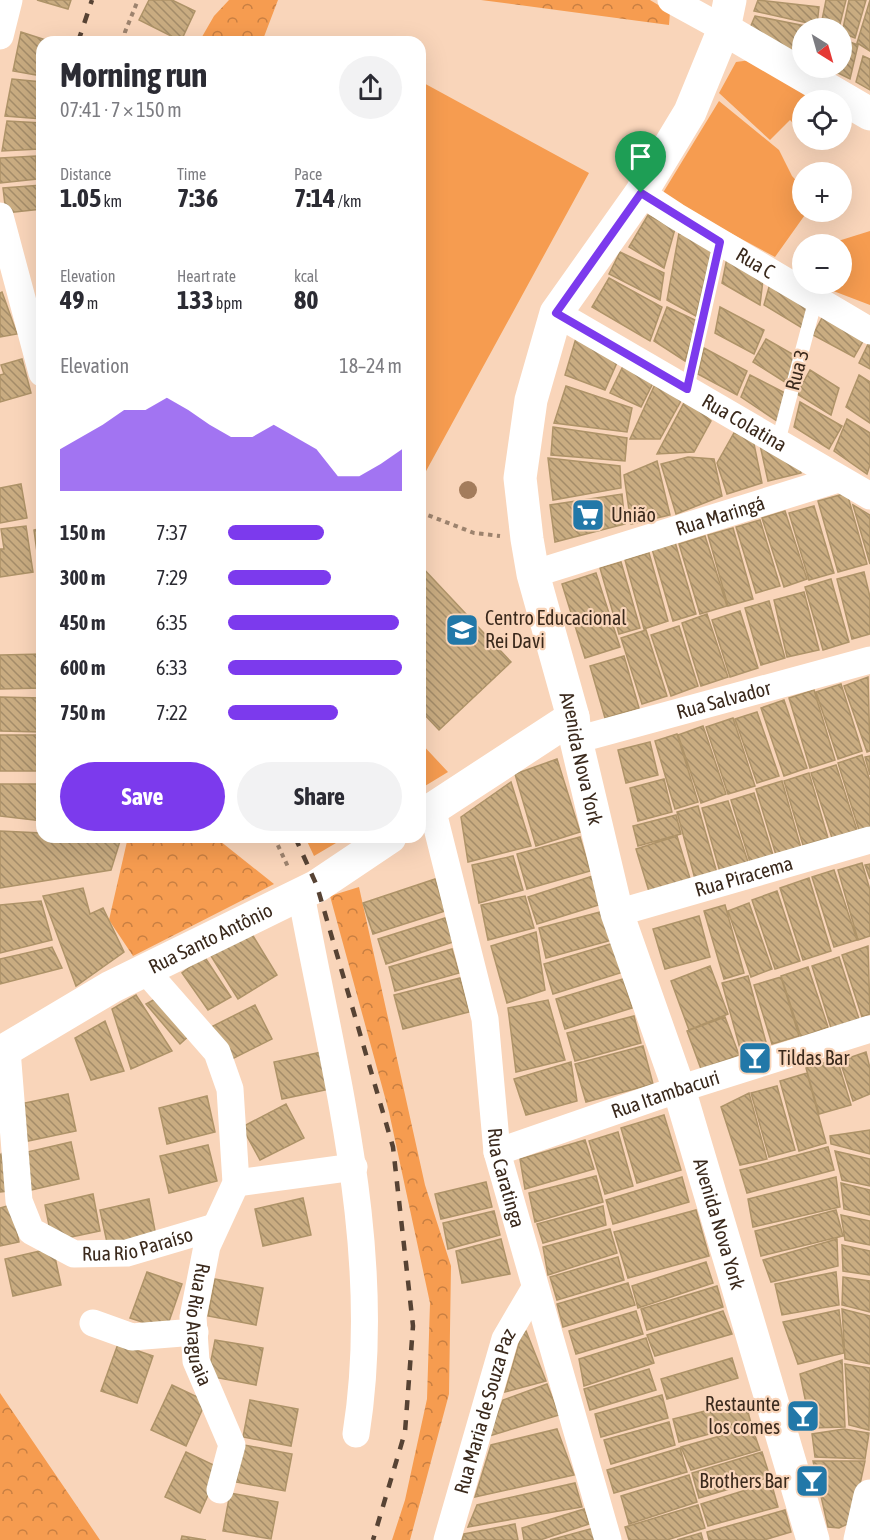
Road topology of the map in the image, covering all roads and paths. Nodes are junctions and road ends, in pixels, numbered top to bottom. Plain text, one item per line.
1 (138, 0) edge
2 (671, 0) edge
3 (727, 15) edge
4 (125, 36) edge
5 (870, 114) edge
6 (641, 193) junction
7 (0, 216) edge
8 (720, 242) junction
9 (816, 298) junction
10 (556, 313) junction
11 (870, 331) edge
12 (36, 351) edge
13 (687, 389) junction
14 (778, 442) junction
15 (838, 479) junction
16 (870, 496) edge
17 (426, 514) edge
18 (527, 539) junction
19 (533, 574) junction
20 (870, 660) edge
21 (575, 729) junction
22 (426, 813) edge
23 (870, 840) edge
24 (277, 843) edge
25 (381, 843) edge
26 (300, 894) junction
27 (617, 913) junction
28 (145, 970) junction
29 (870, 1029) edge
30 (9, 1042) edge
31 (679, 1089) junction
32 (497, 1152) junction
33 (354, 1167) junction
34 (236, 1183) junction
35 (215, 1227) junction
36 (535, 1288) junction
37 (93, 1323) dead end
38 (195, 1332) junction
39 (357, 1434) dead end
40 (220, 1490) dead end
41 (870, 1496) edge
42 (447, 1540) edge
43 (608, 1540) edge
44 (813, 1540) edge
45 (860, 1540) edge

1 - 4 path
2 - 3 street
3 - 5 main road
3 - 6 main road, Avenida Nova York
6 - 8 street, Rua C
6 - 10 main road, Avenida Nova York
7 - 12 street
8 - 9 street, Rua C
8 - 13 lane
9 - 11 street, Rua C
9 - 14 lane, Rua 3
10 - 13 street, Rua Colatina
10 - 18 main road, Avenida Nova York
13 - 14 street, Rua Colatina
14 - 15 street, Rua Colatina
15 - 16 street, Rua Colatina
15 - 19 street, Rua Maringá
17 - 18 path
18 - 19 main road, Avenida Nova York
19 - 21 main road, Avenida Nova York
20 - 21 street, Rua Salvador
21 - 22 main road
21 - 27 main road, Avenida Nova York
22 - 32 street, Rua Caratinga
23 - 27 street, Rua Piracema
24 - 26 path
25 - 26 main road, Rua Santo Antônio
26 - 28 main road, Rua Santo Antônio
26 - 33 street
27 - 31 main road, Avenida Nova York
28 - 30 main road, Rua Santo Antônio
28 - 34 street, Rua Rio Araguaia
29 - 31 street, Rua Itambacuri
30 - 35 street, Rua Rio Paraíso
31 - 32 street, Rua Itambacuri
31 - 44 main road, Avenida Nova York
32 - 36 street, Rua Caratinga
33 - 34 street
33 - 39 street
34 - 35 street, Rua Rio Araguaia
35 - 38 street, Rua Rio Araguaia
36 - 42 street, Rua Maria de Souza Paz
36 - 43 street, Rua Caratinga
37 - 38 street
38 - 40 street, Rua Rio Araguaia
41 - 45 main road

